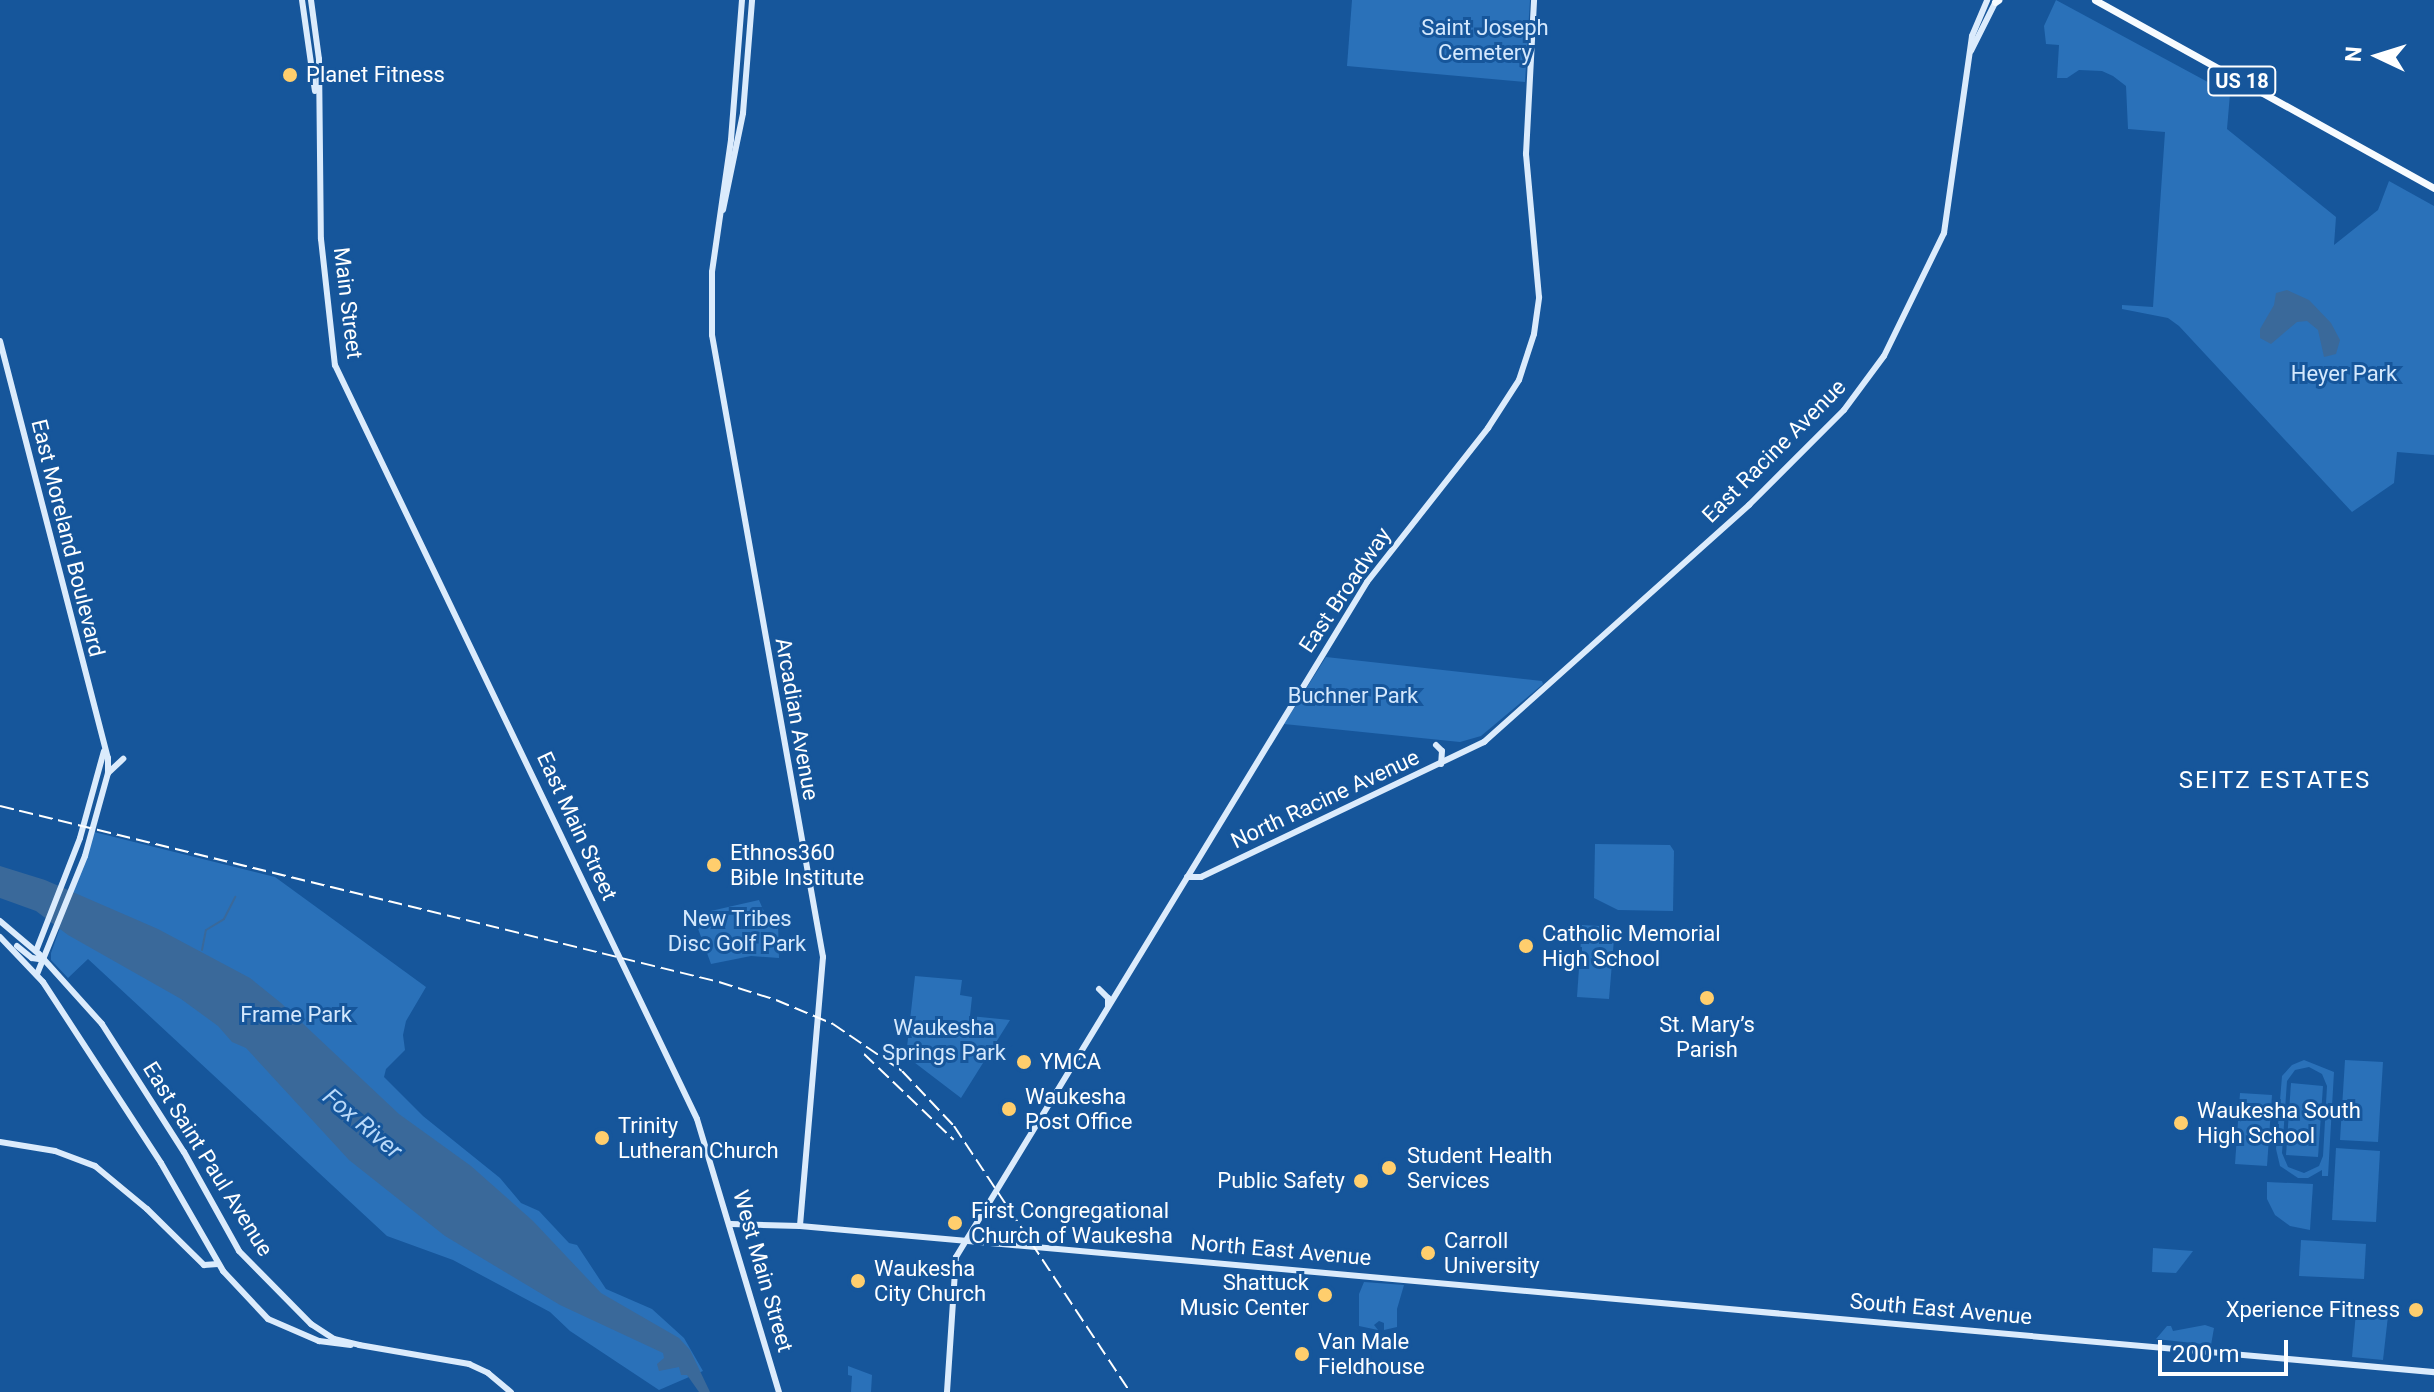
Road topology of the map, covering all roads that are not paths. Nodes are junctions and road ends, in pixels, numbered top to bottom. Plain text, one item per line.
1 (302, 0) edge
2 (311, 0) edge
3 (742, 0) edge
4 (752, 0) edge
5 (1534, 0) edge
6 (1994, 1) edge
7 (2095, 1) edge
8 (319, 134) junction
9 (2434, 188) edge
10 (718, 220) junction
11 (0, 341) edge
12 (403, 511) joint
13 (104, 744) junction
14 (1436, 745) dead end
15 (1478, 747) joint
16 (123, 759) dead end
17 (1441, 764) junction
18 (108, 773) junction
19 (91, 800) junction
20 (100, 803) junction
21 (1187, 877) junction
22 (67, 888) junction
23 (0, 921) edge
24 (51, 929) junction
25 (0, 935) edge
26 (23, 939) junction
27 (39, 956) junction
28 (37, 974) junction
29 (1099, 989) dead end
30 (1107, 1009) junction
31 (0, 1142) edge
32 (712, 1160) joint
33 (731, 1224) junction
34 (800, 1226) junction
35 (966, 1241) junction
36 (218, 1264) junction
37 (1446, 1283) joint
38 (359, 1345) junction
39 (2434, 1372) edge
40 (511, 1392) edge
41 (779, 1392) edge
42 (947, 1392) edge

1 - 8 main road, Main Street
2 - 8 main road, Main Street
3 - 10 main road, Arcadian Avenue
4 - 10 main road, Arcadian Avenue
5 - 21 main road, East Broadway
6 - 15 main road, East Racine Avenue
7 - 9 main road, US 18
8 - 12 main road, Main Street
10 - 34 main road, Arcadian Avenue
11 - 13 main road, East Moreland Boulevard
12 - 32 main road, East Main Street
13 - 18 main road, East Moreland Boulevard
13 - 19 main road, East Moreland Boulevard
14 - 17 main road
15 - 17 main road, North Racine Avenue
16 - 18 main road
17 - 21 main road, North Racine Avenue
18 - 20 main road, East Moreland Boulevard
19 - 20 main road
19 - 22 main road, East Moreland Boulevard
20 - 22 main road, East Moreland Boulevard
21 - 30 main road, East Broadway
22 - 24 main road, East Moreland Boulevard
23 - 26 main road
24 - 26 main road
24 - 27 main road
24 - 27 main road, East Moreland Boulevard
25 - 27 main road
25 - 28 main road
26 - 27 main road
27 - 28 main road
27 - 38 main road, East Saint Paul Avenue
28 - 36 main road
29 - 30 main road
30 - 35 main road, East Broadway
31 - 36 main road
32 - 33 main road, West Main Street
33 - 34 main road, North East Avenue
33 - 41 main road, West Main Street
34 - 35 main road, North East Avenue
35 - 37 main road, North East Avenue
35 - 42 main road, East Broadway
36 - 38 main road
37 - 39 main road, South East Avenue
38 - 40 main road, East Saint Paul Avenue

